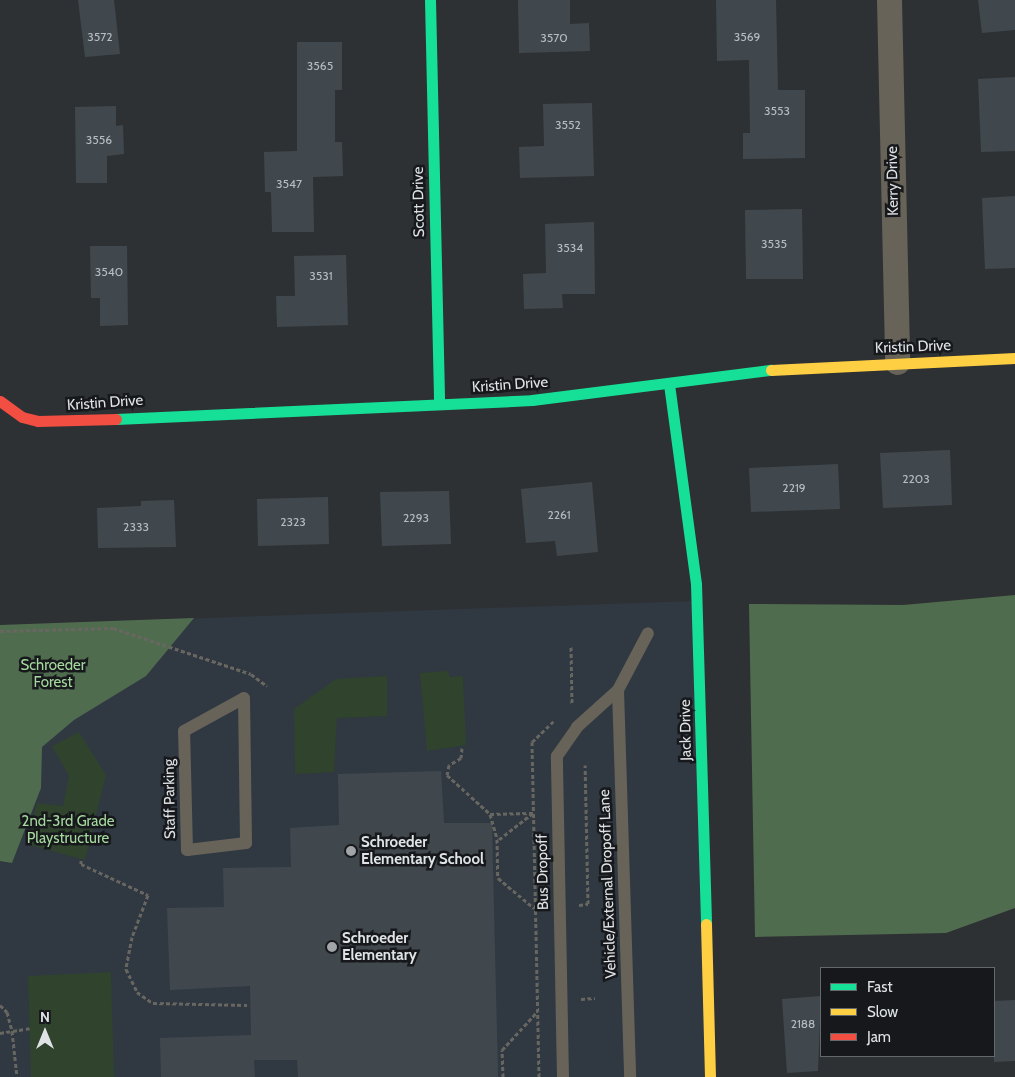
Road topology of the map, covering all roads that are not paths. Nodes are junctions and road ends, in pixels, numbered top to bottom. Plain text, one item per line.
1 (430, 0) edge
2 (889, 0) edge
3 (1015, 358) edge
4 (897, 362) junction
5 (669, 384) junction
6 (439, 404) junction
7 (4, 405) edge
8 (648, 633) dead end
9 (618, 690) junction
10 (244, 698) joint
11 (564, 1077) edge
12 (630, 1077) edge
13 (710, 1077) edge

1 - 6 street, Scott Drive
2 - 4 street, Kerry Drive
3 - 4 street, Kristin Drive
4 - 5 street, Kristin Drive
5 - 6 street, Kristin Drive
5 - 13 street, Jack Drive
6 - 7 street, Kristin Drive
8 - 9 lane
9 - 11 lane, Bus Dropoff
9 - 12 lane, Vehicle/External Dropoff Lane
10 - 10 lane, Staff Parking

